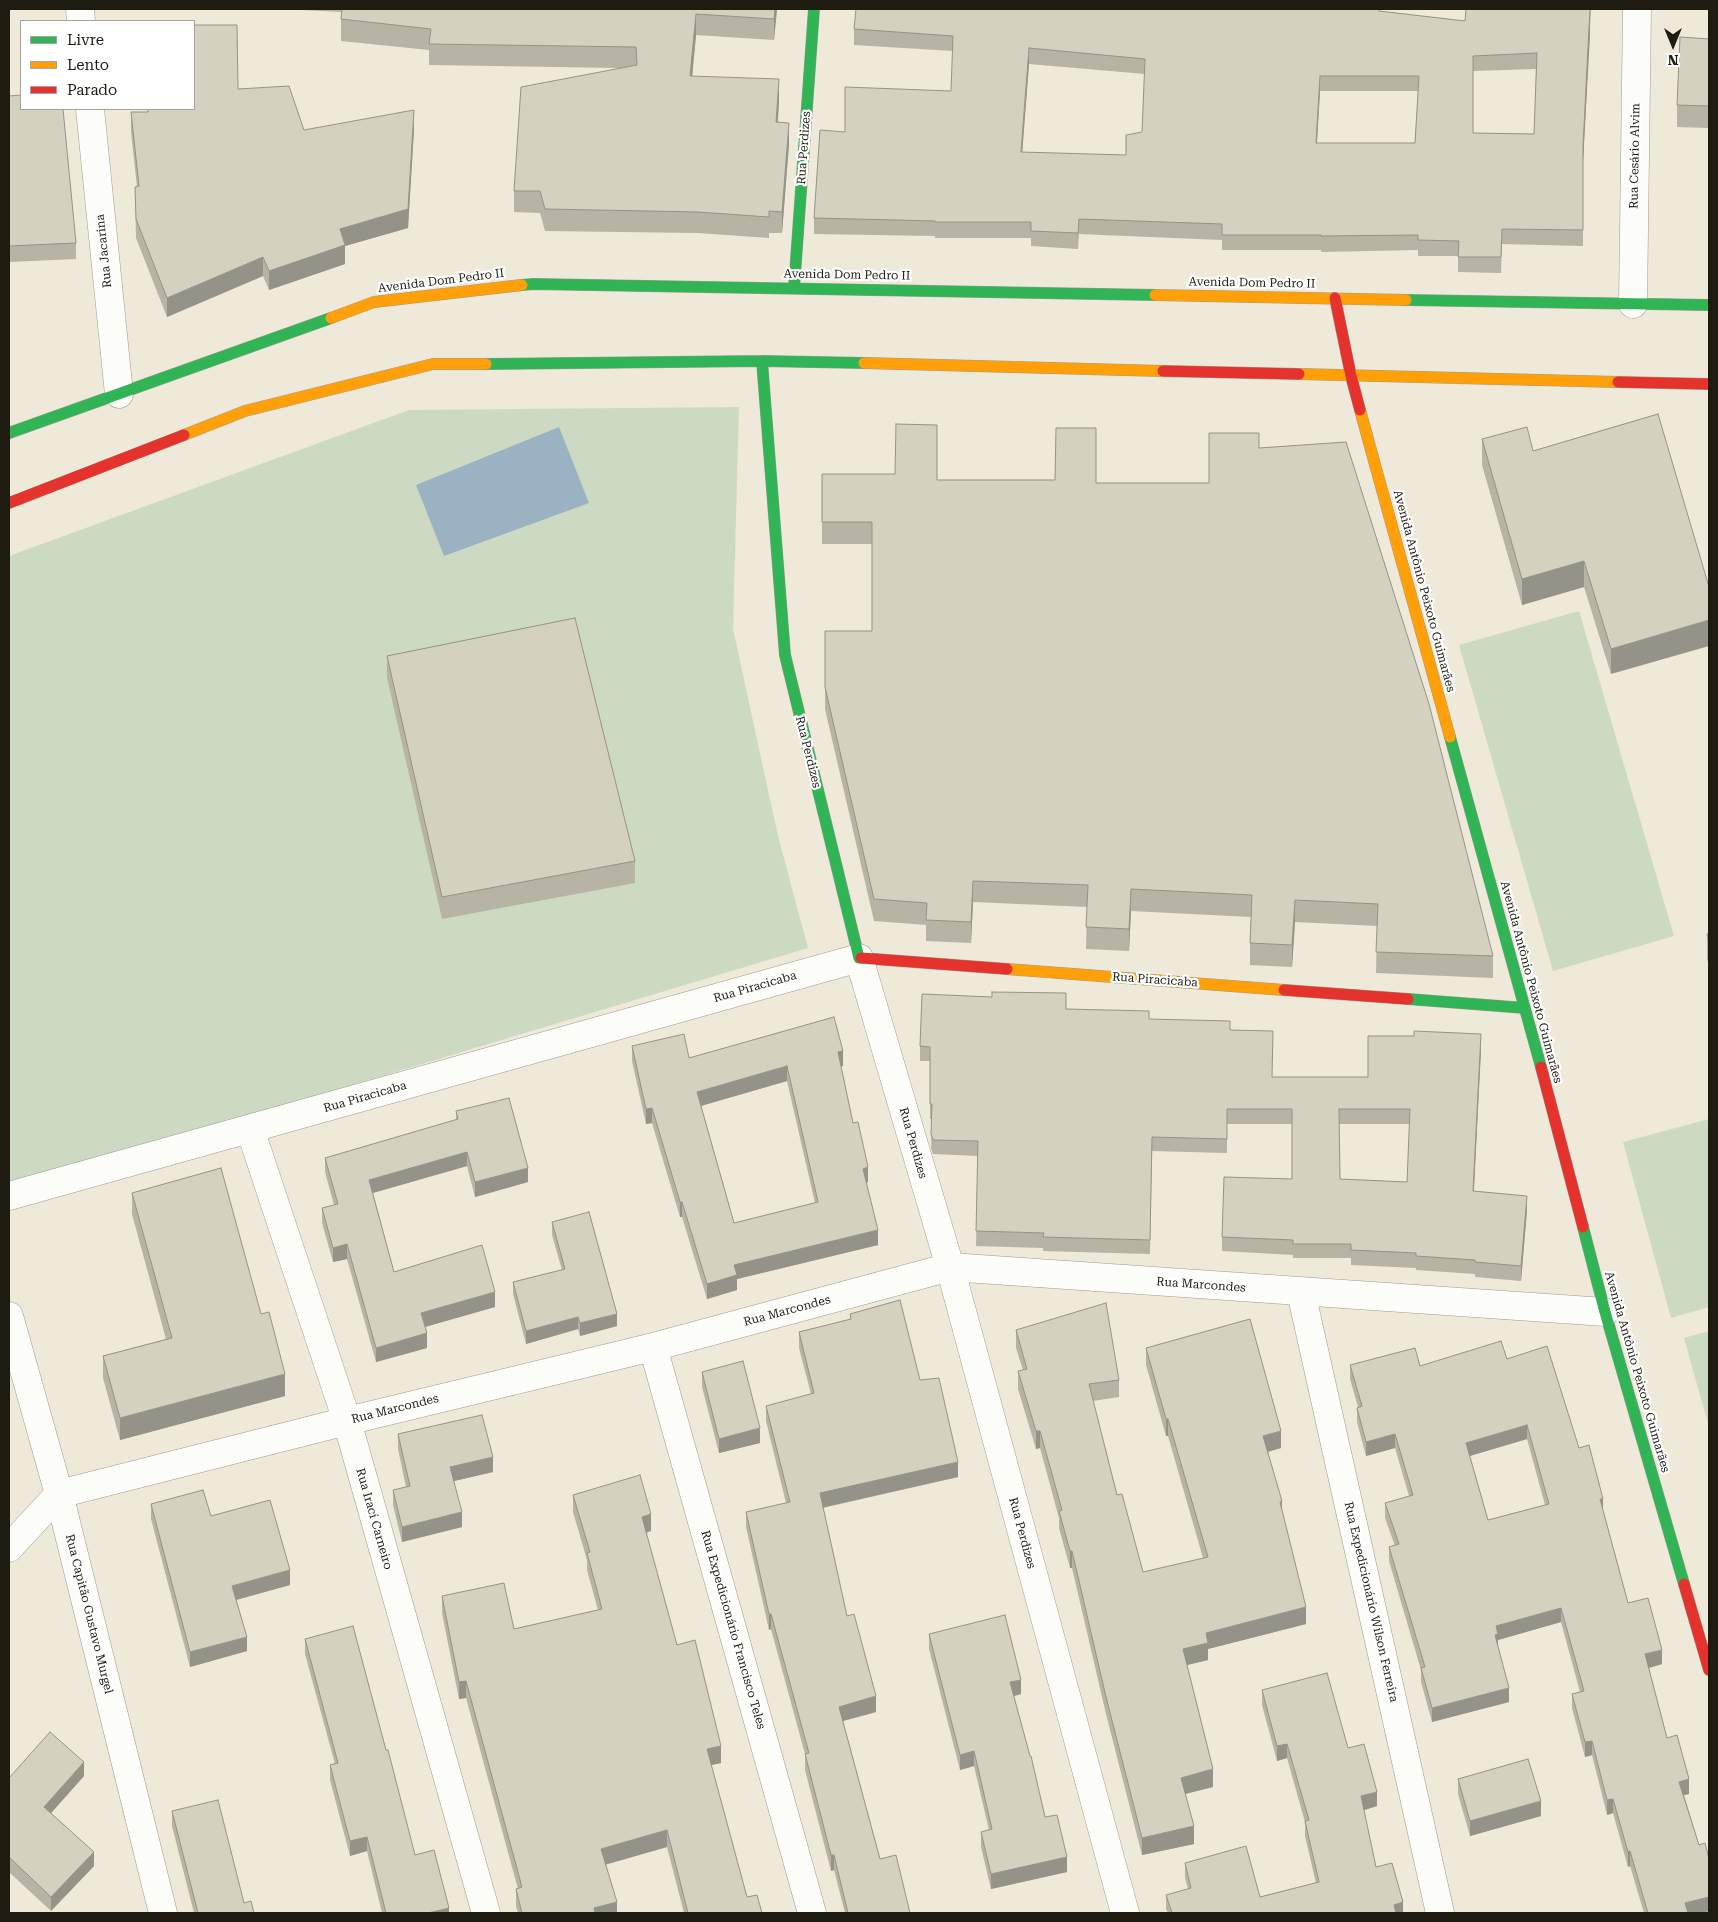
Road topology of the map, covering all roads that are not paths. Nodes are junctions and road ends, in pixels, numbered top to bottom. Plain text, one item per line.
1 (814, 9) edge
2 (1637, 9) edge
3 (90, 110) edge
4 (794, 288) junction
5 (1335, 298) junction
6 (1633, 304) junction
7 (1709, 305) edge
8 (762, 361) junction
9 (1351, 376) junction
10 (1709, 384) edge
11 (119, 394) junction
12 (9, 433) edge
13 (9, 503) edge
14 (859, 958) junction
15 (1525, 1008) junction
16 (250, 1129) junction
17 (9, 1196) edge
18 (950, 1267) junction
19 (1301, 1292) junction
20 (1605, 1312) junction
21 (9, 1316) edge
22 (653, 1347) junction
23 (347, 1421) junction
24 (59, 1494) junction
25 (9, 1548) edge
26 (1709, 1670) edge
27 (163, 1913) edge
28 (486, 1913) edge
29 (812, 1913) edge
30 (1125, 1913) edge
31 (1440, 1913) edge

1 - 4 main road, Rua Perdizes
2 - 6 street, Rua Cesário Alvim
3 - 11 street, Rua Jacarina
4 - 5 main road, Avenida Dom Pedro II
4 - 11 main road, Avenida Dom Pedro II
5 - 6 main road, Avenida Dom Pedro II
5 - 9 main road, Avenida Antônio Peixoto Guimarães
6 - 7 main road, Avenida Dom Pedro II
8 - 9 main road
8 - 13 main road
8 - 14 main road, Rua Perdizes
9 - 10 main road
9 - 15 main road, Avenida Antônio Peixoto Guimarães
11 - 12 main road, Avenida Dom Pedro II
14 - 15 main road, Rua Piracicaba
14 - 16 street, Rua Piracicaba
14 - 18 street, Rua Perdizes
15 - 20 main road, Avenida Antônio Peixoto Guimarães
16 - 17 street, Rua Piracicaba
16 - 23 street, Rua Irací Carneiro
18 - 19 street, Rua Marcondes
18 - 22 street, Rua Marcondes
18 - 30 street, Rua Perdizes
19 - 20 street, Rua Marcondes
19 - 31 street, Rua Expedicionário Wilson Ferreira
20 - 26 main road, Avenida Antônio Peixoto Guimarães
21 - 24 street, Rua Capitão Gustavo Murgel
22 - 23 street, Rua Marcondes
22 - 29 street, Rua Expedicionário Francisco Teles
23 - 24 street, Rua Marcondes
23 - 28 street, Rua Irací Carneiro
24 - 25 street
24 - 27 street, Rua Capitão Gustavo Murgel

